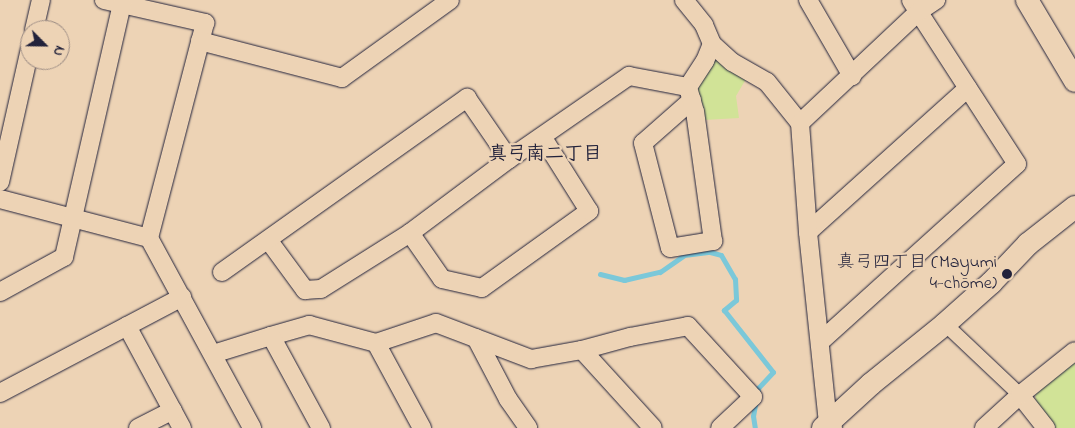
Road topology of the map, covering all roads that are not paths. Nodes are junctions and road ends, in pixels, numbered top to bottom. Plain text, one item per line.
1 (41, 0) edge
2 (104, 0) edge
3 (450, 0) edge
4 (684, 0) edge
5 (808, 0) edge
6 (936, 0) edge
7 (1027, 0) edge
8 (122, 4) junction
9 (914, 6) edge
10 (171, 7) edge
11 (36, 20) edge
12 (200, 41) junction
13 (712, 44) junction
14 (25, 70) edge
15 (852, 76) junction
16 (1075, 81) edge
17 (968, 88) junction
18 (690, 93) junction
19 (800, 123) junction
20 (542, 138) junction
21 (509, 160) junction
22 (0, 182) edge
23 (0, 199) edge
24 (1075, 206) edge
25 (72, 217) junction
26 (808, 232) junction
27 (410, 233) junction
28 (149, 238) junction
29 (269, 241) junction
30 (222, 272) dead end
31 (0, 292) edge
32 (182, 297) junction
33 (945, 324) junction
34 (127, 326) junction
35 (271, 336) junction
36 (476, 338) junction
37 (821, 341) junction
38 (376, 343) junction
39 (582, 350) junction
40 (1075, 351) edge
41 (214, 354) junction
42 (0, 393) edge
43 (1020, 395) junction
44 (172, 410) junction
45 (828, 426) edge
46 (138, 428) edge
47 (182, 428) edge
48 (252, 428) edge
49 (321, 428) edge
50 (422, 428) edge
51 (528, 428) edge
52 (653, 428) edge
53 (720, 428) edge
54 (984, 428) edge
55 (1046, 428) edge

1 - 11 street
2 - 8 street
3 - 12 street
4 - 13 street
5 - 15 street
6 - 9 street
7 - 16 street
8 - 10 street
8 - 25 street
9 - 15 street
9 - 17 street
10 - 12 street
12 - 28 street
13 - 18 street
13 - 19 street
14 - 22 street
15 - 19 street
17 - 26 street
17 - 37 street
18 - 18 street
18 - 20 street
19 - 26 street
20 - 21 street
20 - 27 street
21 - 27 street
21 - 29 street
23 - 25 street
24 - 33 street
25 - 28 street
25 - 31 street
26 - 37 street
27 - 29 street
28 - 32 street
29 - 30 street
32 - 34 street
32 - 41 street
33 - 43 street
33 - 45 street
34 - 42 street
34 - 44 street
35 - 38 street
35 - 41 street
35 - 49 street
36 - 38 street
36 - 39 street
36 - 51 street
37 - 45 street
38 - 50 street
39 - 52 street
39 - 53 street
40 - 43 street
41 - 48 street
43 - 54 street
43 - 55 street
44 - 46 street
44 - 47 street

